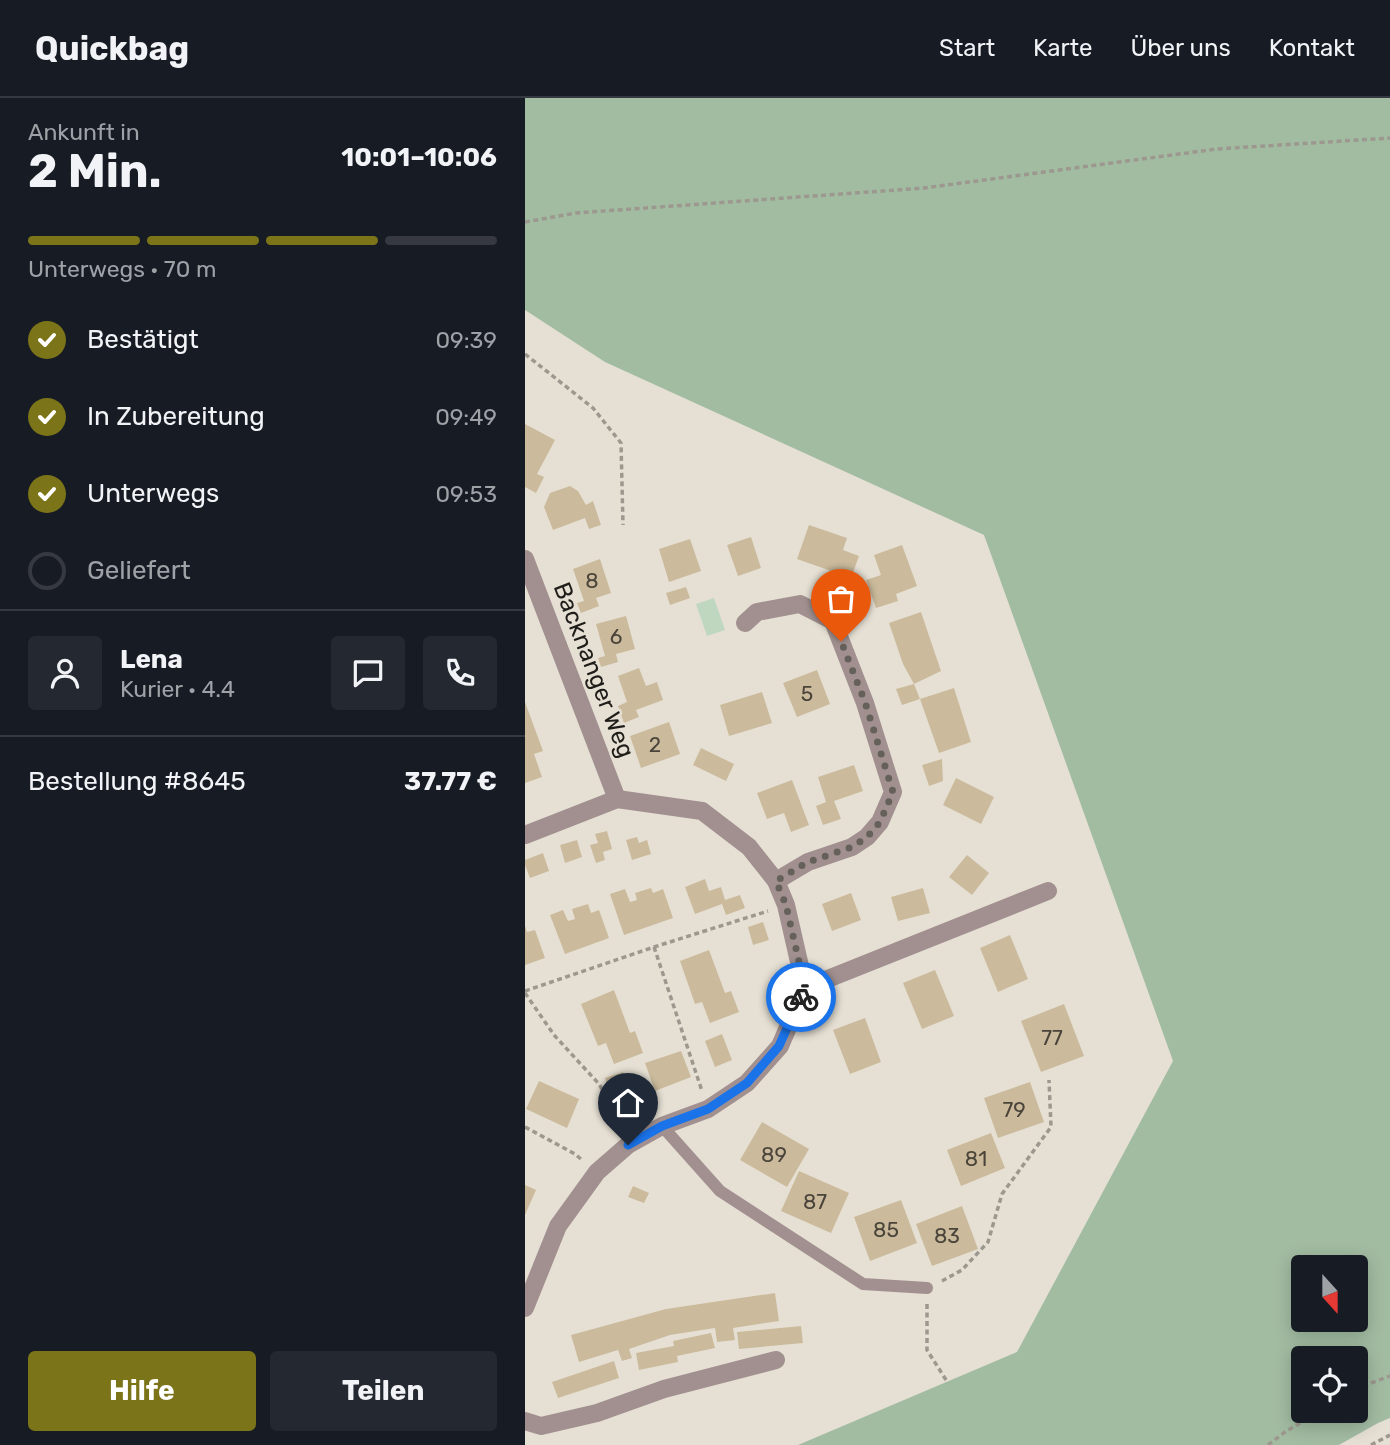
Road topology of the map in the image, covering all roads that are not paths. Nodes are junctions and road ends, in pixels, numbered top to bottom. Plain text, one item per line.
1 (525, 559) edge
2 (745, 623) dead end
3 (617, 799) junction
4 (525, 835) edge
5 (776, 881) junction
6 (1048, 891) dead end
7 (805, 988) junction
8 (662, 1126) junction
9 (927, 1288) road end
10 (526, 1301) edge
11 (776, 1360) dead end
12 (525, 1421) edge

1 - 3 street, Backnanger Weg
2 - 5 street
3 - 4 street
3 - 5 street
5 - 7 street
6 - 7 street
7 - 8 street
8 - 9 lane
8 - 10 street
11 - 12 street

